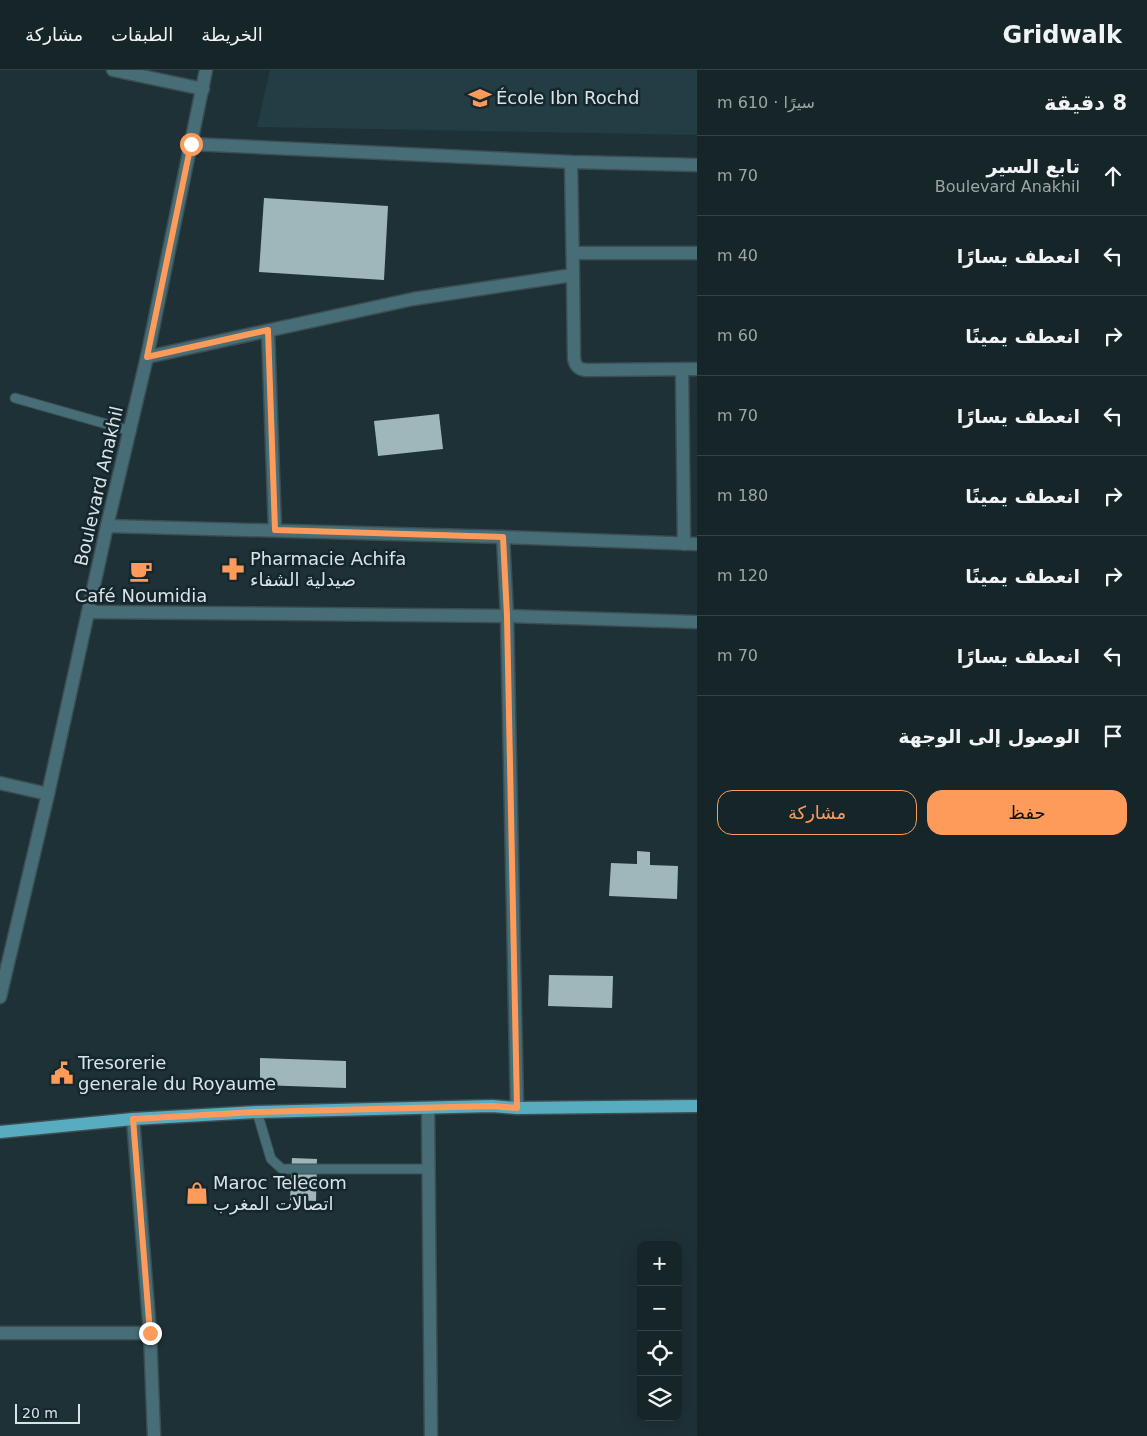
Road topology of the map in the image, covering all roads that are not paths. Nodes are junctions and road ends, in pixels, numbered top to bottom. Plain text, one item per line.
1 (113, 70) edge
2 (206, 70) edge
3 (202, 89) junction
4 (191, 144) junction
5 (571, 162) junction
6 (697, 166) edge
7 (573, 253) junction
8 (697, 253) edge
9 (573, 275) junction
10 (268, 330) junction
11 (147, 357) junction
12 (682, 369) junction
13 (697, 369) edge
14 (15, 398) dead end
15 (131, 431) junction
16 (107, 526) junction
17 (275, 530) junction
18 (503, 537) junction
19 (691, 544) edge
20 (88, 612) junction
21 (507, 616) junction
22 (697, 622) edge
23 (0, 783) edge
24 (48, 794) junction
25 (0, 997) edge
26 (697, 1106) edge
27 (517, 1108) junction
28 (428, 1109) junction
29 (257, 1112) junction
30 (133, 1119) junction
31 (0, 1132) edge
32 (428, 1169) junction
33 (0, 1332) edge
34 (150, 1333) junction
35 (154, 1436) edge
36 (431, 1436) edge

1 - 3 street
2 - 3 street, Boulevard Anakhil
3 - 4 street, Boulevard Anakhil
4 - 5 street
4 - 11 street, Boulevard Anakhil
5 - 6 street
5 - 7 street
7 - 8 street
7 - 9 street
9 - 10 street
9 - 12 street
10 - 11 street
10 - 17 street
11 - 15 street, Boulevard Anakhil
12 - 13 street
12 - 19 street
14 - 15 lane
15 - 16 street, Boulevard Anakhil
16 - 17 street
16 - 20 street, Boulevard Anakhil
17 - 18 street
18 - 19 street
18 - 21 street
20 - 21 street
20 - 24 street, Boulevard Anakhil
21 - 22 street
21 - 27 street
23 - 24 street
24 - 25 street, Boulevard Anakhil
26 - 27 main road
27 - 28 main road
28 - 29 main road
28 - 32 street
29 - 30 main road
29 - 32 lane
30 - 31 main road
30 - 34 street
32 - 36 street
33 - 34 street
34 - 35 street

